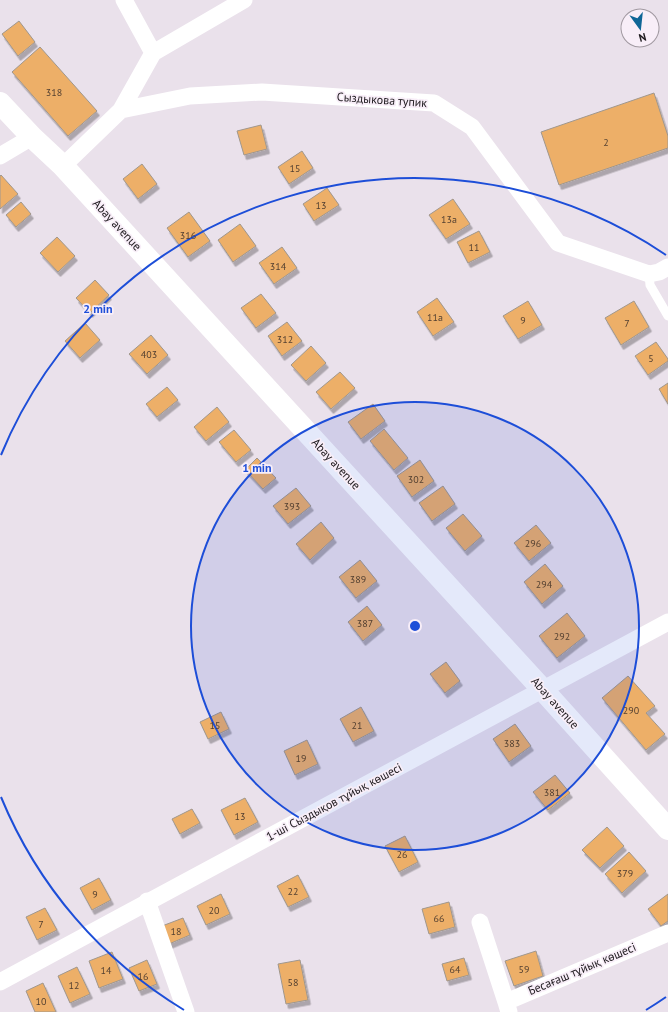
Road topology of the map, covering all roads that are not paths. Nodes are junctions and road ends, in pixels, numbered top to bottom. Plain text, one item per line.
1 (124, 0) edge
2 (244, 0) edge
3 (152, 53) junction
4 (0, 103) edge
5 (121, 110) junction
6 (32, 137) junction
7 (0, 156) edge
8 (63, 166) junction
9 (668, 267) edge
10 (649, 274) junction
11 (668, 316) edge
12 (668, 622) edge
13 (543, 690) junction
14 (668, 829) edge
15 (148, 901) junction
16 (480, 922) dead end
17 (668, 932) edge
18 (0, 982) edge
19 (508, 1007) edge
20 (186, 1012) edge

1 - 3 street
2 - 3 street
3 - 5 street
4 - 6 street, Abay avenue
5 - 8 street
5 - 10 street, Сыздыкова тупик
6 - 7 street
6 - 8 street, Abay avenue
8 - 13 street, Abay avenue
9 - 10 street
10 - 11 lane
12 - 13 street, 1-ші Сыздықов тұйық көшесі
13 - 14 street, Abay avenue
13 - 15 street, 1-ші Сыздықов тұйық көшесі
15 - 18 street, 1-ші Сыздықов тұйық көшесі
15 - 20 street
16 - 19 street
17 - 19 street, Бесағаш тұйық көшесі

